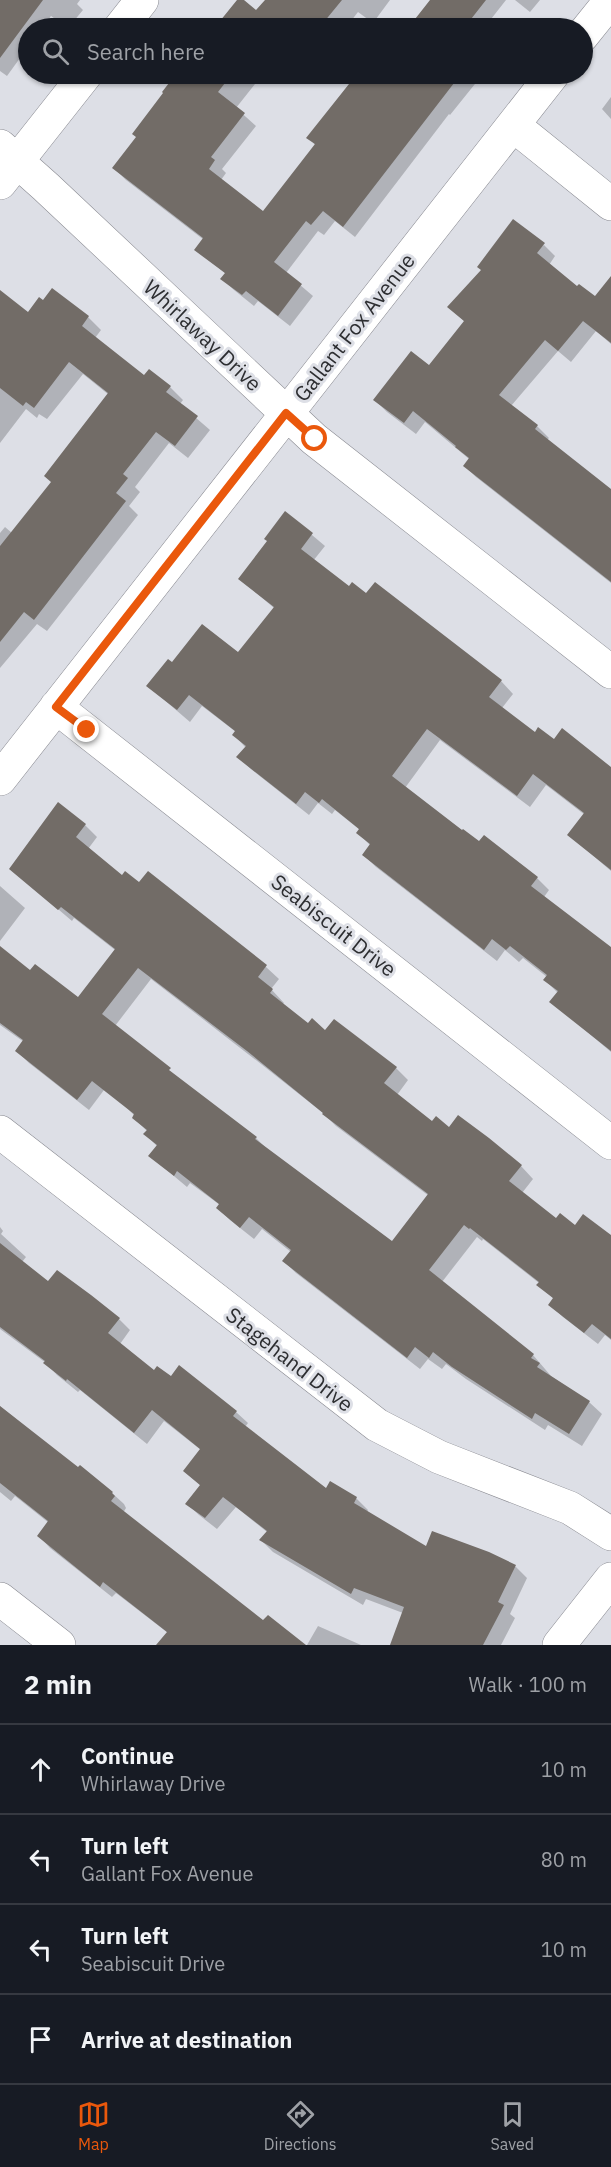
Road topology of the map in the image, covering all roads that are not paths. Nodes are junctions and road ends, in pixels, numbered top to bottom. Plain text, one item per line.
1 (142, 0) edge
2 (611, 0) edge
3 (128, 18) edge
4 (593, 22) edge
5 (77, 84) edge
6 (545, 84) edge
7 (513, 125) junction
8 (6, 163) edge
9 (611, 204) edge
10 (286, 413) junction
11 (611, 672) edge
12 (56, 707) junction
13 (0, 779) edge
14 (0, 1132) edge
15 (611, 1143) edge
16 (611, 1534) edge
17 (611, 1579) edge
18 (0, 1599) edge
19 (59, 1645) edge
20 (559, 1645) edge

1 - 3 street
2 - 4 street
5 - 8 street
6 - 7 street, Gallant Fox Avenue
7 - 9 street
7 - 10 street, Gallant Fox Avenue
8 - 10 street, Whirlaway Drive
10 - 11 street, Whirlaway Drive
10 - 12 street, Gallant Fox Avenue
12 - 13 street, Gallant Fox Avenue
12 - 15 street, Seabiscuit Drive
14 - 16 street, Stagehand Drive
17 - 20 street
18 - 19 street

